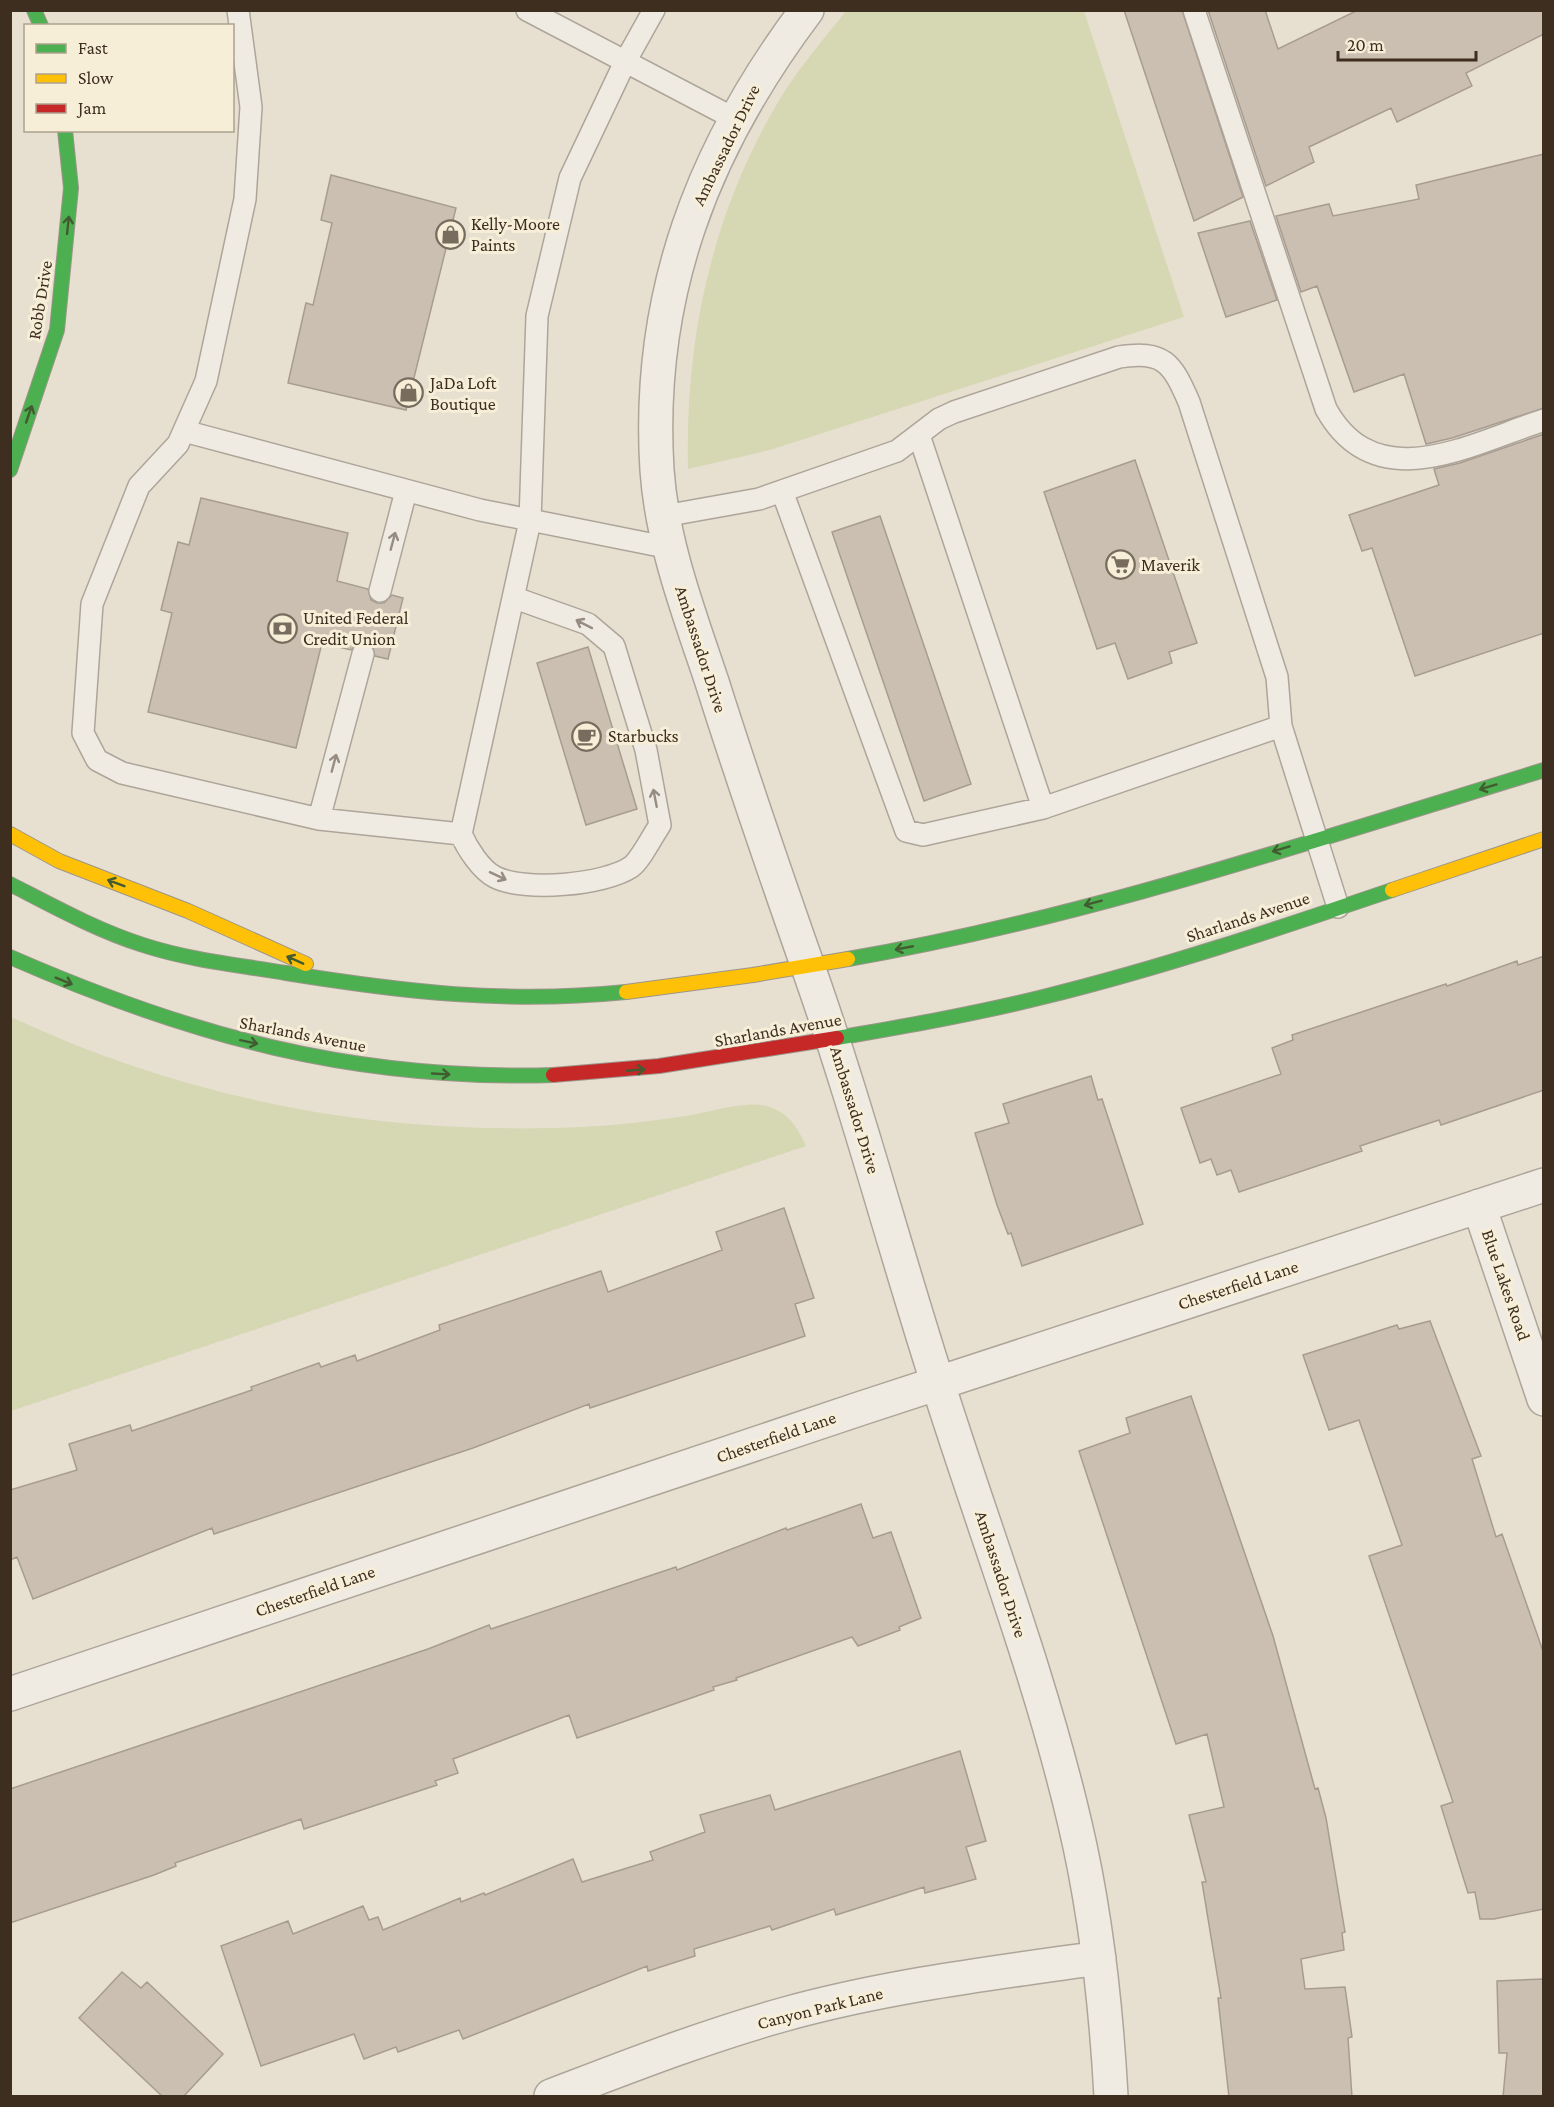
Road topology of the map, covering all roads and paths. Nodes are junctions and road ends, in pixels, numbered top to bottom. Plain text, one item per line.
1 (34, 10) edge
2 (238, 10) edge
3 (528, 10) edge
4 (654, 10) edge
5 (807, 10) edge
6 (1194, 10) edge
7 (40, 24) edge
8 (625, 62) junction
9 (735, 118) junction
10 (65, 132) edge
11 (1544, 420) edge
12 (184, 431) junction
13 (919, 435) junction
14 (10, 470) edge
15 (406, 491) junction
16 (782, 491) junction
17 (664, 516) junction
18 (530, 521) junction
19 (670, 548) junction
20 (380, 591) dead end
21 (515, 598) junction
22 (363, 654) dead end
23 (1281, 726) junction
24 (1544, 770) edge
25 (1043, 808) junction
26 (319, 819) junction
27 (10, 834) edge
28 (461, 834) junction
29 (1315, 839) junction
30 (1544, 839) edge
31 (10, 884) edge
32 (1338, 907) junction
33 (10, 957) edge
34 (808, 967) junction
35 (348, 984) junction
36 (833, 1038) junction
37 (1544, 1185) edge
38 (1479, 1206) junction
39 (938, 1383) junction
40 (1544, 1399) edge
41 (10, 1694) edge
42 (1099, 1958) junction
43 (551, 2097) edge
44 (1111, 2097) edge

1 - 7 main road
2 - 12 lane
3 - 8 lane
4 - 8 lane
5 - 9 street, Ambassador Drive
6 - 11 lane
8 - 9 lane
8 - 18 lane
9 - 17 street, Ambassador Drive
14 -> 10 main road, Robb Drive
12 - 15 lane
12 - 26 lane
13 - 16 lane
13 - 23 lane
13 - 25 lane
15 - 18 lane
20 -> 15 lane
16 - 17 lane
16 - 25 lane
17 - 19 street, Ambassador Drive
18 - 19 lane
18 - 21 lane
19 - 34 street, Ambassador Drive
21 - 28 lane
28 -> 21 lane
26 -> 22 lane
23 - 25 lane
23 - 29 lane
24 -> 29 main road
26 - 28 lane
35 -> 27 main road
29 - 32 lane
29 -> 34 main road
30 - 32 main road, Sharlands Avenue
31 - 35 main road
32 - 36 main road, Sharlands Avenue
33 -> 36 main road, Sharlands Avenue
34 - 35 main road
34 - 36 street, Ambassador Drive
36 - 39 street, Ambassador Drive
37 - 38 street, Chesterfield Lane
38 - 39 street, Chesterfield Lane
38 - 40 street, Blue Lakes Road
39 - 41 street, Chesterfield Lane
39 - 42 street, Ambassador Drive
42 - 43 street, Canyon Park Lane
42 - 44 street, Ambassador Drive

